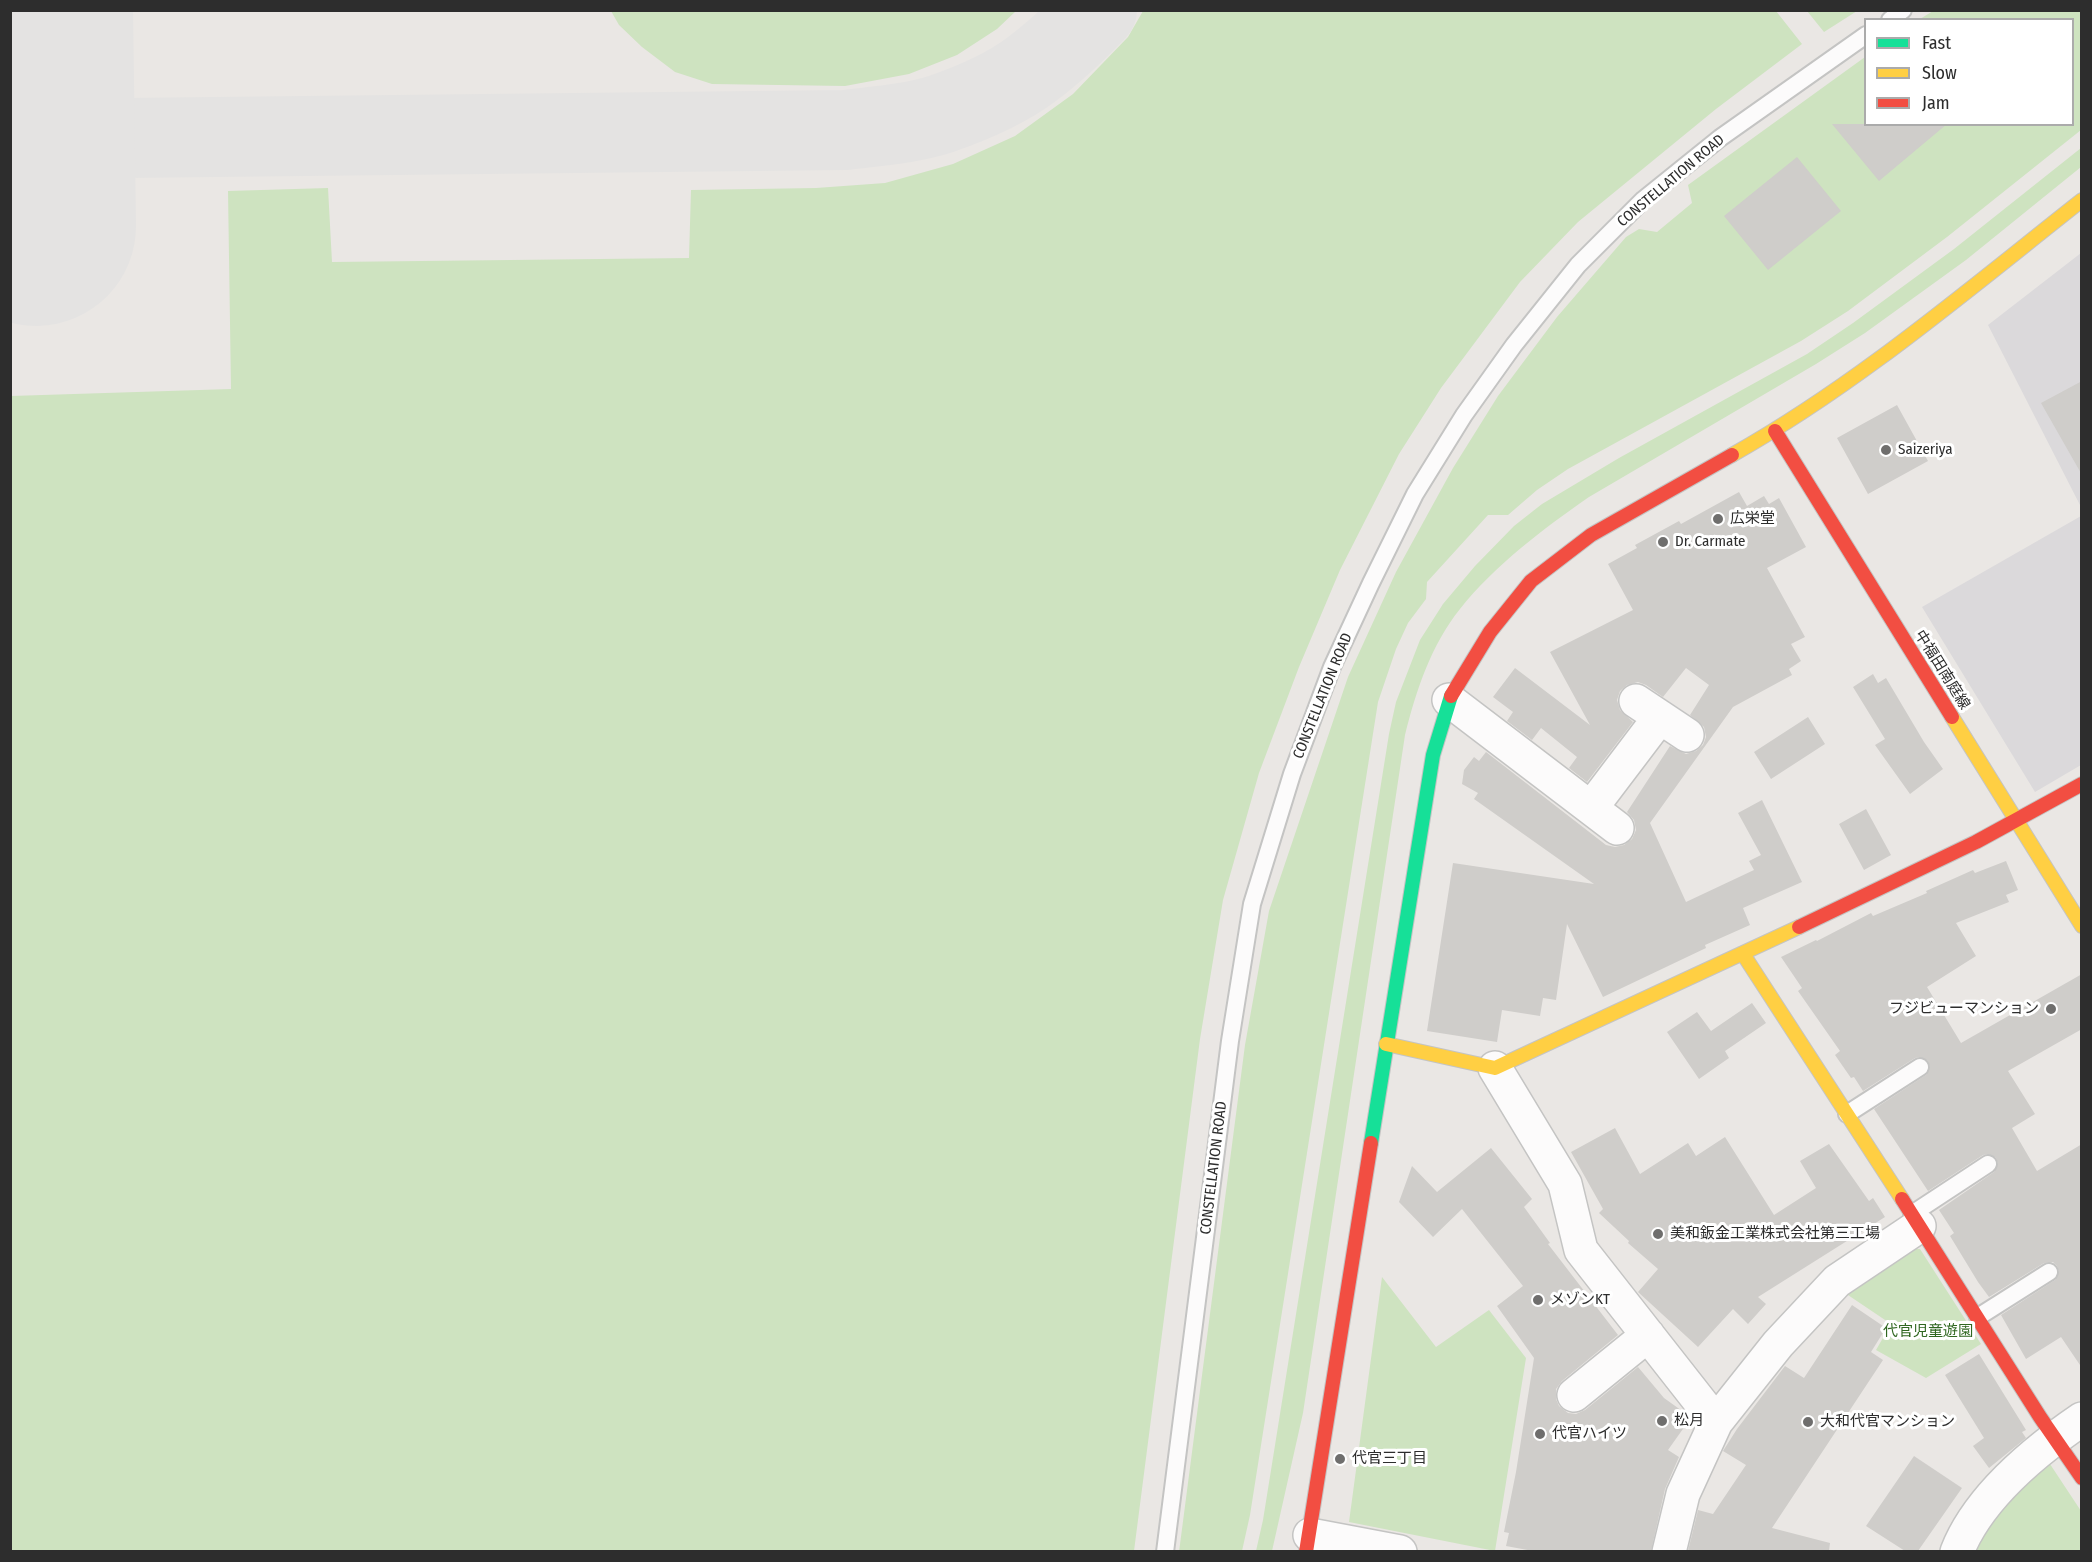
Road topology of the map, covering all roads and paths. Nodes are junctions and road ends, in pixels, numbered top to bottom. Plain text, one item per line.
1 (1864, 36) edge
2 (2082, 200) edge
3 (1775, 431) junction
4 (1449, 700) junction
5 (1687, 735) dead end
6 (2082, 784) edge
7 (2018, 821) junction
8 (2082, 926) edge
9 (1743, 954) junction
10 (1386, 1044) junction
11 (1920, 1067) dead end
12 (1495, 1068) junction
13 (1847, 1114) junction
14 (1988, 1164) dead end
15 (1915, 1220) junction
16 (2049, 1272) dead end
17 (1978, 1317) junction
18 (1648, 1335) junction
19 (1574, 1395) dead end
20 (1716, 1422) junction
21 (2068, 1428) edge
22 (2082, 1478) edge
23 (1308, 1543) edge
24 (1165, 1551) edge
25 (1400, 1551) edge
26 (1669, 1551) edge
27 (1957, 1551) edge

1 - 24 lane, CONSTELLATION ROAD
2 - 3 street
3 - 4 street
3 - 7 street, 中福田南庭線
4 - 5 street
4 - 10 street
6 - 7 street
7 - 8 street, 中福田南庭線
7 - 9 street
9 - 12 street
9 - 13 street
10 - 12 street
10 - 23 street
11 - 13 lane
12 - 18 street
13 - 15 street
14 - 15 lane
15 - 17 street
15 - 20 street
16 - 17 lane
17 - 21 street
18 - 19 street
18 - 20 street
20 - 26 street
21 - 22 street
21 - 27 street
23 - 25 street

